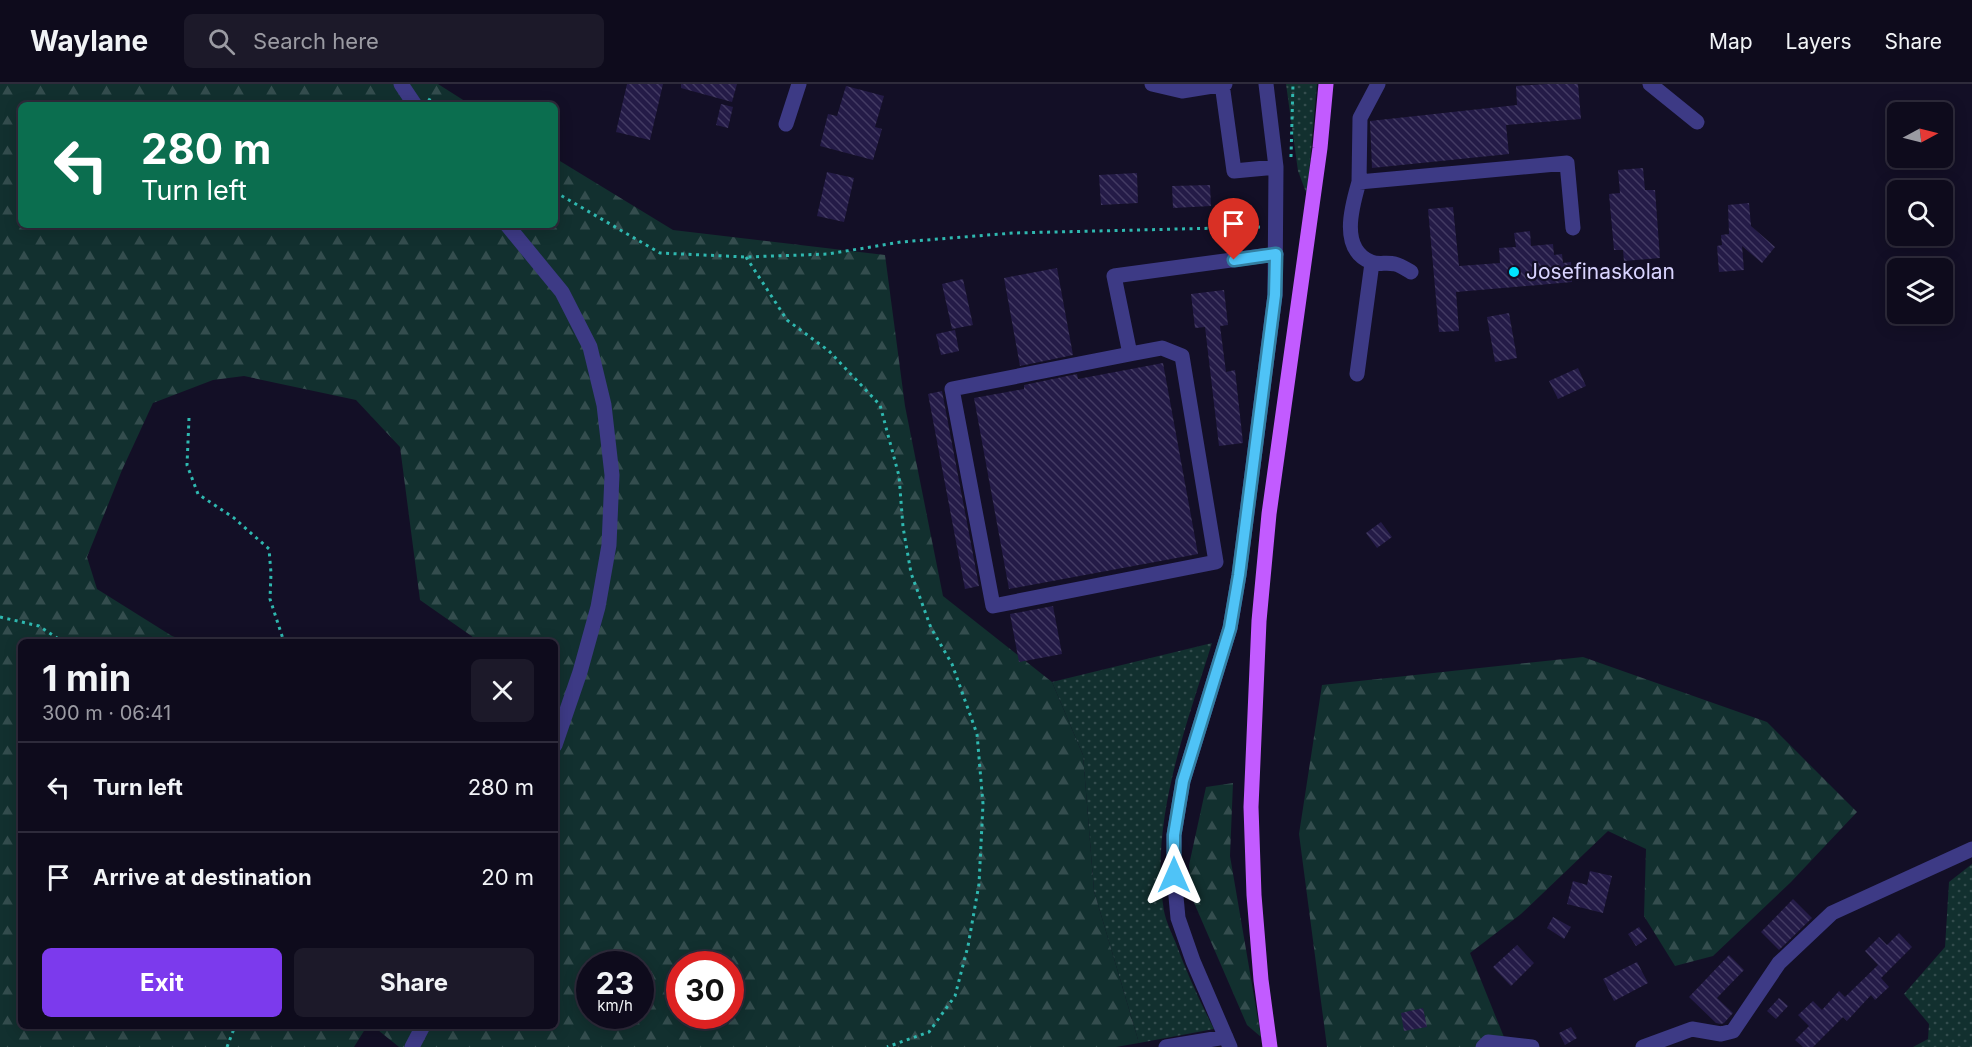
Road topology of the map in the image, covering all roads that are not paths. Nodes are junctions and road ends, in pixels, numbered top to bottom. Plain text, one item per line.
1 (401, 84) edge
2 (799, 84) edge
3 (1152, 84) edge
4 (1224, 84) edge
5 (1266, 84) edge
6 (1326, 84) edge
7 (1378, 84) edge
8 (1650, 84) edge
9 (413, 102) edge
10 (1697, 122) dead end
11 (786, 124) dead end
12 (1276, 167) junction
13 (1359, 182) junction
14 (509, 228) edge
15 (1573, 228) dead end
16 (1276, 254) junction
17 (1372, 263) junction
18 (1411, 272) dead end
19 (1130, 354) junction
20 (1356, 374) dead end
21 (558, 736) edge
22 (1972, 849) edge
23 (421, 1029) edge
24 (1228, 1042) edge
25 (412, 1047) edge
26 (1166, 1047) edge
27 (1270, 1047) edge
28 (1483, 1047) edge
29 (1532, 1047) edge
30 (1643, 1047) edge

1 - 9 street
2 - 11 street
3 - 4 street
4 - 12 street
5 - 12 street
6 - 27 main road
7 - 13 street
8 - 10 street
12 - 16 street
13 - 15 street
13 - 17 street
14 - 21 street
16 - 19 street
16 - 24 street
17 - 18 street
17 - 20 street
19 - 19 street
22 - 30 street
23 - 25 street
24 - 26 street
28 - 29 street

